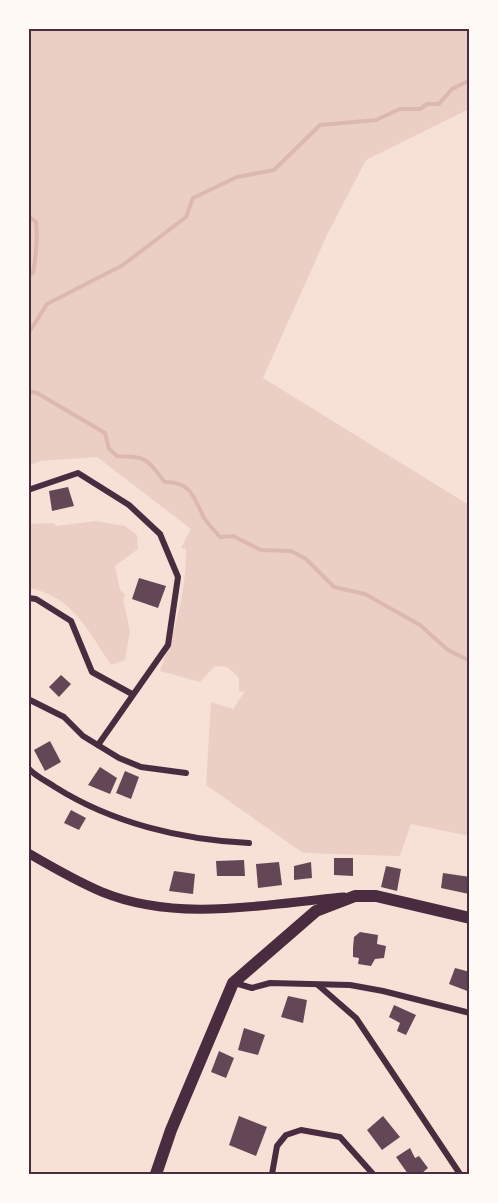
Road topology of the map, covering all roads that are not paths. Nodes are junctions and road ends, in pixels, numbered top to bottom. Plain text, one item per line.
1 (28, 490) edge
2 (28, 598) edge
3 (132, 694) junction
4 (28, 699) edge
5 (98, 745) junction
6 (28, 768) edge
7 (186, 774) dead end
8 (249, 843) dead end
9 (28, 853) edge
10 (355, 896) junction
11 (470, 918) edge
12 (233, 983) junction
13 (318, 985) junction
14 (470, 1013) edge
15 (156, 1174) edge
16 (272, 1174) edge
17 (373, 1174) edge
18 (460, 1174) edge

1 - 3 street
2 - 3 street
3 - 5 street
4 - 5 street
5 - 7 street
6 - 8 street
9 - 10 street
10 - 11 main road
10 - 12 main road
12 - 13 street
12 - 15 main road
13 - 14 street
13 - 18 street
16 - 17 street

